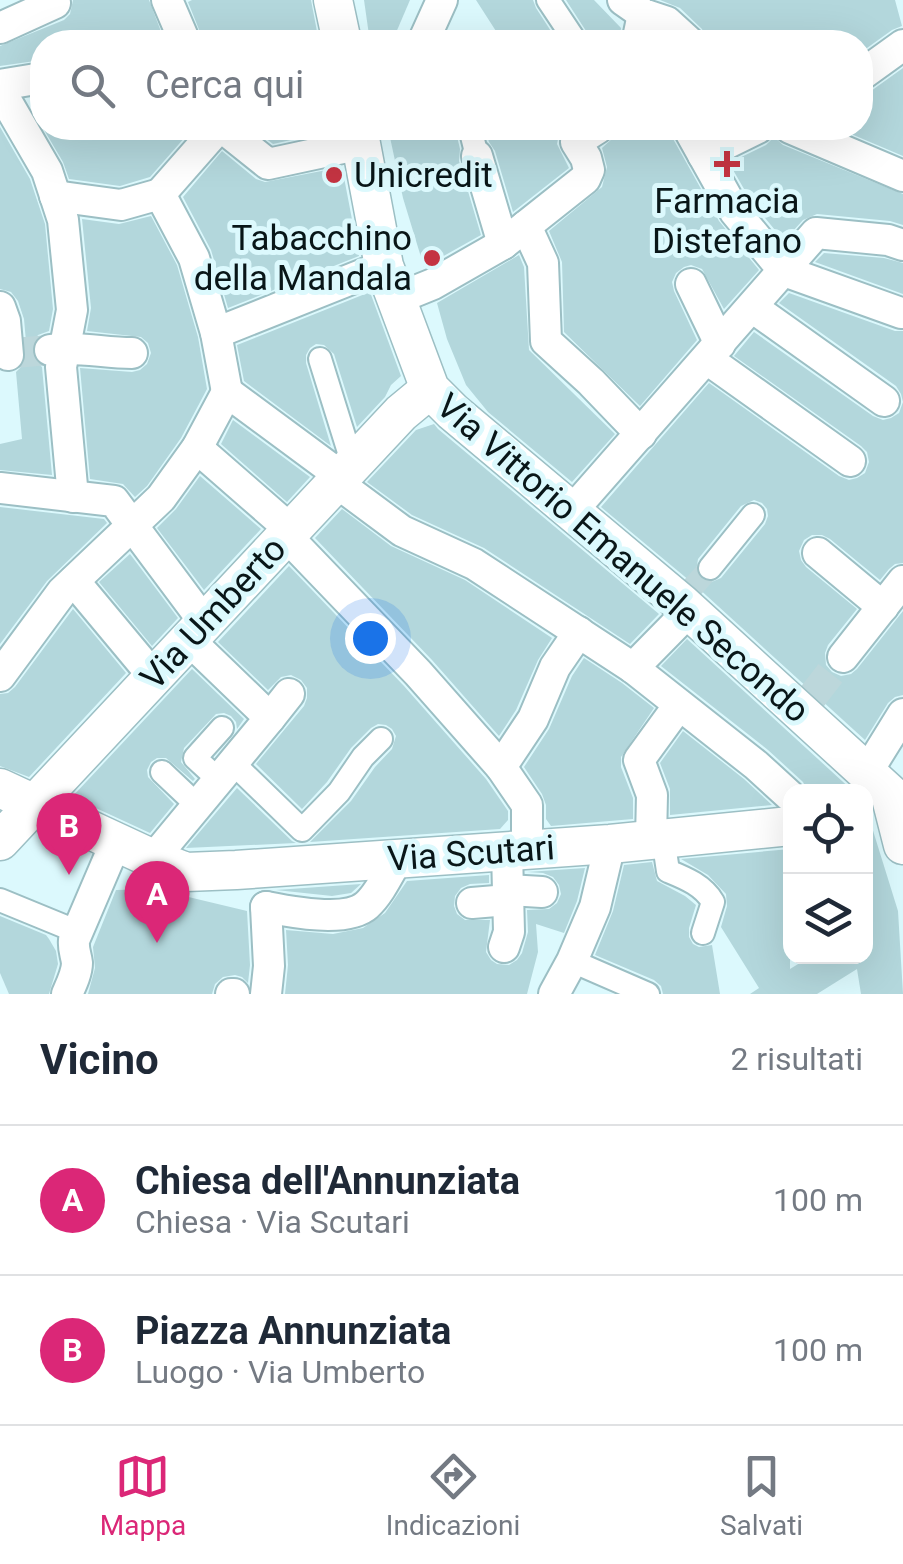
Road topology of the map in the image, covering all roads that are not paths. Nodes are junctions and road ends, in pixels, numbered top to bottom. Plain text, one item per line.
1 (54, 0) edge
2 (167, 0) edge
3 (333, 0) edge
4 (442, 0) edge
5 (548, 0) edge
6 (636, 19) edge
7 (0, 28) edge
8 (180, 30) edge
9 (339, 30) edge
10 (428, 30) edge
11 (568, 30) edge
12 (676, 30) edge
13 (903, 45) edge
14 (873, 67) edge
15 (30, 84) edge
16 (2, 98) edge
17 (30, 138) edge
18 (31, 140) edge
19 (209, 140) edge
20 (236, 140) edge
21 (346, 140) edge
22 (360, 140) edge
23 (581, 140) edge
24 (694, 140) edge
25 (733, 140) edge
26 (822, 140) edge
27 (474, 142) edge
28 (702, 155) junction
29 (903, 176) edge
30 (160, 194) junction
31 (56, 196) junction
32 (514, 235) junction
33 (903, 245) edge
34 (784, 271) junction
35 (390, 282) junction
36 (691, 284) dead end
37 (0, 306) edge
38 (752, 307) junction
39 (902, 313) edge
40 (216, 333) junction
41 (58, 349) junction
42 (713, 351) junction
43 (132, 353) dead end
44 (320, 360) dead end
45 (8, 364) edge
46 (430, 389) junction
47 (226, 392) junction
48 (884, 401) dead end
49 (640, 434) junction
50 (198, 448) junction
51 (850, 461) dead end
52 (344, 475) junction
53 (0, 488) edge
54 (73, 497) junction
55 (572, 511) junction
56 (753, 515) dead end
57 (134, 526) junction
58 (291, 530) junction
59 (818, 553) dead end
60 (710, 568) tunnel mouth
61 (74, 581) junction
62 (903, 581) edge
63 (687, 601) junction
64 (883, 607) junction
65 (197, 632) junction
66 (579, 632) junction
67 (843, 658) tunnel mouth
68 (633, 668) junction
69 (0, 676) edge
70 (154, 677) junction
71 (680, 705) junction
72 (903, 714) edge
73 (222, 728) dead end
74 (382, 739) dead end
75 (501, 767) junction
76 (162, 772) dead end
77 (227, 772) junction
78 (866, 772) junction
79 (0, 788) edge
80 (783, 790) edge
81 (35, 804) junction
82 (198, 806) junction
83 (892, 826) edge
84 (783, 827) edge
85 (657, 839) junction
86 (0, 840) edge
87 (116, 842) junction
88 (610, 844) junction
89 (517, 850) junction
90 (398, 858) junction
91 (153, 860) junction
92 (236, 870) junction
93 (542, 892) dead end
94 (508, 895) junction
95 (0, 900) edge
96 (472, 903) dead end
97 (266, 907) junction
98 (78, 932) junction
99 (702, 932) dead end
100 (504, 947) dead end
101 (572, 961) junction
102 (71, 986) edge
103 (266, 994) edge
104 (555, 994) edge
105 (648, 994) edge

1 - 7 street
2 - 8 street
3 - 9 street
4 - 10 street
5 - 11 street
6 - 12 street
13 - 14 street
15 - 16 street
16 - 17 street
18 - 31 street
19 - 30 street
20 - 21 street
22 - 35 street, Via Vittorio Emanuele Secondo
23 - 32 street
24 - 28 street
25 - 28 street
26 - 29 street
27 - 32 street
28 - 34 street
30 - 31 street
30 - 40 street
31 - 41 street
32 - 35 street
32 - 49 street
33 - 34 street
34 - 38 street
34 - 39 street
35 - 40 street
35 - 46 street, Via Vittorio Emanuele Secondo
36 - 42 street
37 - 45 street
38 - 42 street
38 - 48 street
40 - 47 street
41 - 43 street
41 - 54 street
42 - 49 street
42 - 51 street
44 - 52 street
46 - 52 street, Via Umberto
46 - 55 street, Via Vittorio Emanuele Secondo
47 - 50 street
47 - 52 street
49 - 55 street
50 - 57 street
50 - 58 street
52 - 58 street, Via Umberto
52 - 66 street
53 - 54 street
54 - 57 street
55 - 63 street, Via Vittorio Emanuele Secondo
56 - 60 street
57 - 61 street
57 - 65 street
58 - 65 street, Via Umberto
58 - 75 street
59 - 64 street
61 - 69 street
61 - 70 street
62 - 64 street
63 - 68 street
63 - 78 street, Via Vittorio Emanuele Secondo
64 - 67 street
65 - 70 street, Via Umberto
65 - 77 street
66 - 68 street
66 - 75 street
68 - 71 street
70 - 81 street, Via Umberto
71 - 80 street
71 - 85 street
72 - 78 street
73 - 77 street
74 - 77 street
75 - 89 street
76 - 82 street
77 - 82 street
78 - 83 street, Via Vittorio Emanuele Secondo
79 - 81 street, Via Scutari
81 - 86 street, Via Umberto
81 - 87 street, Via Scutari
82 - 91 street
84 - 85 street, Via Scutari
85 - 88 street, Via Scutari
85 - 99 street
87 - 91 street, Via Scutari
87 - 98 street
88 - 89 street, Via Scutari
88 - 101 street
89 - 90 street, Via Scutari
89 - 94 street
90 - 92 street, Via Scutari
90 - 97 street
91 - 92 street, Via Scutari
92 - 97 street
93 - 94 street
94 - 96 street
94 - 100 street
95 - 98 street
97 - 103 street
98 - 102 street
101 - 104 street
101 - 105 street

